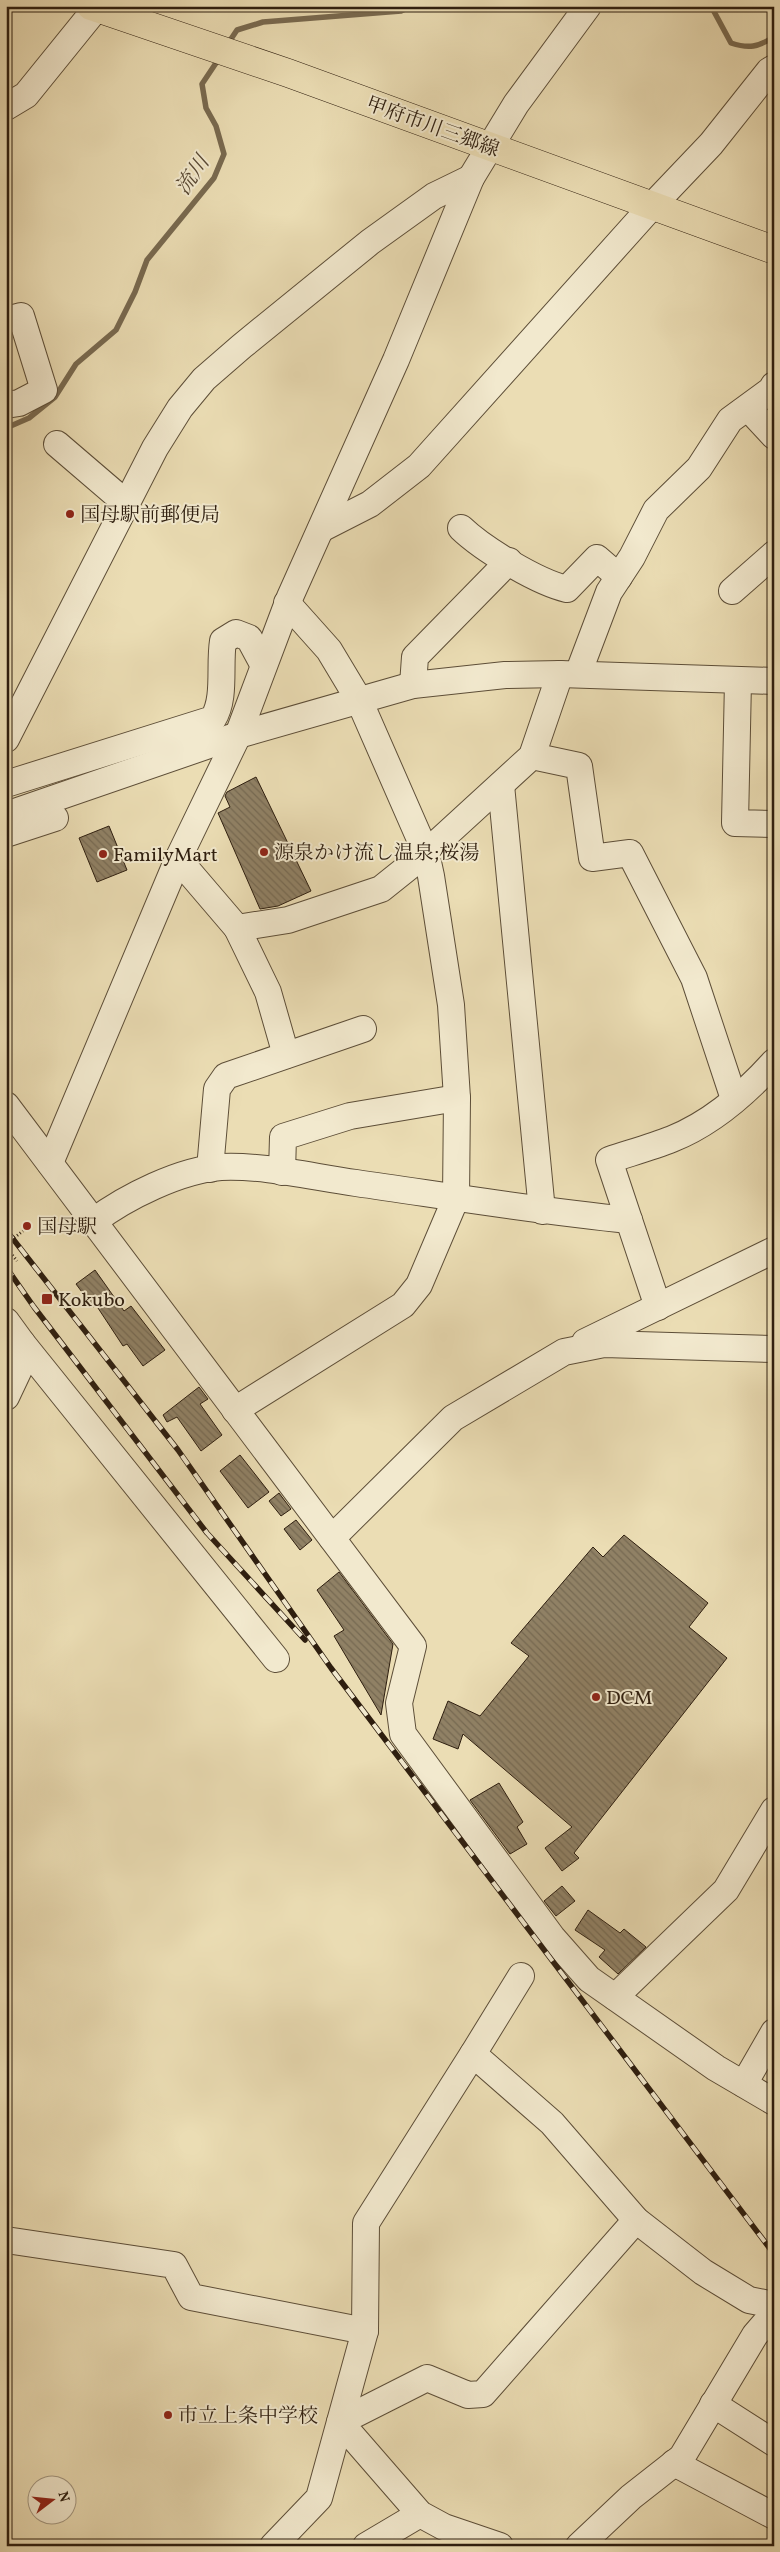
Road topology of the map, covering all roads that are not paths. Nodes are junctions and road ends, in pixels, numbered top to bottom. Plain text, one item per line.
1 (588, 6) edge
2 (95, 7) edge
3 (774, 68) edge
4 (6, 107) edge
5 (490, 147) junction
6 (472, 178) junction
7 (652, 206) junction
8 (774, 250) edge
9 (6, 320) edge
10 (774, 385) edge
11 (6, 405) edge
12 (748, 408) junction
13 (774, 436) edge
14 (57, 444) dead end
15 (127, 504) junction
16 (461, 528) dead end
17 (321, 529) junction
18 (774, 554) edge
19 (510, 561) junction
20 (619, 577) junction
21 (732, 591) dead end
22 (288, 604) junction
23 (263, 664) junction
24 (569, 674) junction
25 (738, 680) junction
26 (774, 681) edge
27 (413, 685) junction
28 (359, 700) junction
29 (238, 735) junction
30 (6, 739) edge
31 (207, 746) junction
32 (532, 756) junction
33 (7, 781) edge
34 (502, 785) junction
35 (6, 815) edge
36 (774, 824) edge
37 (6, 834) edge
38 (426, 853) junction
39 (178, 859) junction
40 (237, 928) junction
41 (363, 1028) dead end
42 (286, 1055) junction
43 (774, 1062) edge
44 (457, 1098) junction
45 (734, 1099) junction
46 (6, 1105) edge
47 (50, 1163) junction
48 (210, 1169) junction
49 (282, 1172) junction
50 (456, 1198) junction
51 (542, 1211) junction
52 (629, 1220) junction
53 (94, 1222) junction
54 (774, 1250) edge
55 (658, 1307) junction
56 (6, 1321) edge
57 (22, 1343) junction
58 (774, 1349) edge
59 (564, 1352) junction
60 (6, 1397) edge
61 (236, 1410) junction
62 (332, 1538) junction
63 (276, 1659) dead end
64 (774, 1810) edge
65 (521, 1976) dead end
66 (615, 1997) junction
67 (774, 2032) edge
68 (473, 2054) junction
69 (744, 2084) junction
70 (774, 2102) edge
71 (636, 2220) junction
72 (6, 2240) edge
73 (774, 2305) edge
74 (774, 2313) edge
75 (365, 2331) junction
76 (714, 2404) junction
77 (340, 2422) junction
78 (774, 2442) edge
79 (674, 2463) junction
80 (420, 2514) junction
81 (774, 2516) edge
82 (274, 2546) edge
83 (366, 2546) edge
84 (500, 2546) edge
85 (579, 2546) edge

1 - 5 street
2 - 4 street
2 - 5 main road, 甲府市川三郷線
3 - 7 street
5 - 6 street
5 - 7 main road, 甲府市川三郷線
6 - 15 street
6 - 17 street
7 - 8 main road, 甲府市川三郷線
7 - 17 street
9 - 11 street
10 - 12 street
12 - 13 street
12 - 20 street
14 - 15 street
15 - 30 street
16 - 19 street
17 - 22 street
18 - 21 street
19 - 20 street
19 - 27 street
20 - 24 street
22 - 23 street
22 - 28 street
23 - 29 street
23 - 33 street
24 - 25 street
24 - 27 street
24 - 32 street
25 - 26 street
25 - 36 street
27 - 28 street
28 - 29 street
28 - 38 street
29 - 31 street
29 - 39 street
31 - 35 street
31 - 37 street
32 - 34 street
32 - 45 street
34 - 38 street
34 - 51 street
38 - 40 street
38 - 44 street
39 - 40 street
39 - 47 street
40 - 42 street
41 - 42 street
42 - 48 street
43 - 45 street
44 - 49 street
44 - 50 street
45 - 52 street
46 - 47 street
47 - 53 street
48 - 49 street
48 - 53 street
49 - 50 street
50 - 51 street
50 - 61 street
51 - 52 street
52 - 55 street
53 - 61 street
54 - 55 street
55 - 59 street
56 - 57 street
57 - 60 street
57 - 63 street
58 - 59 street
59 - 62 street
61 - 62 street
62 - 66 street
64 - 66 street
65 - 68 street
66 - 69 street
67 - 69 street
68 - 71 street
68 - 75 street
69 - 70 street
71 - 73 street
71 - 77 street
72 - 75 street
74 - 76 street
75 - 77 street
76 - 78 street
76 - 79 street
77 - 80 street
77 - 82 street
79 - 81 street
79 - 85 street
80 - 83 street
80 - 84 street

